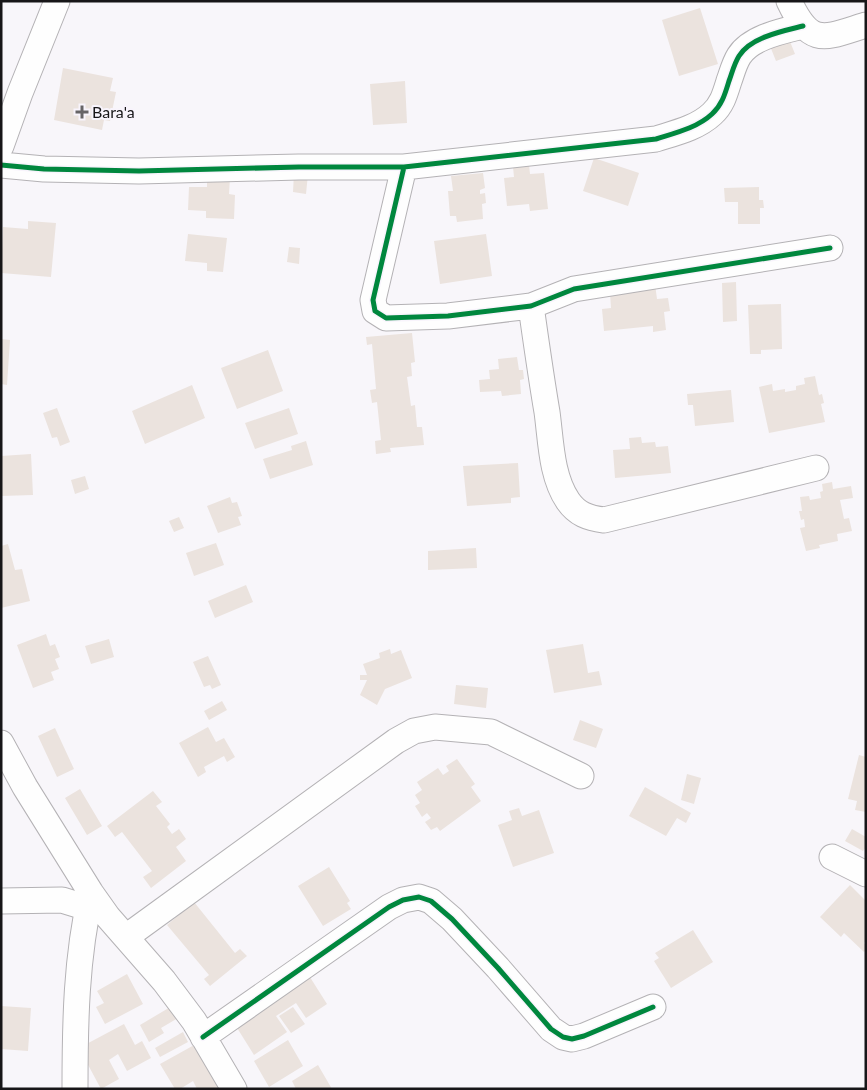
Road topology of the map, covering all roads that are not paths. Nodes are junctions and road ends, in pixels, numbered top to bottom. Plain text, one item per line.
1 (57, 1) edge
2 (789, 1) edge
3 (866, 25) edge
4 (803, 26) junction
5 (1, 146) edge
6 (1, 165) edge
7 (404, 167) junction
8 (830, 248) dead end
9 (531, 306) junction
10 (816, 468) dead end
11 (1, 743) edge
12 (580, 776) dead end
13 (832, 857) dead end
14 (866, 874) edge
15 (90, 900) junction
16 (1, 901) edge
17 (126, 937) junction
18 (653, 1007) dead end
19 (203, 1037) junction
20 (75, 1089) edge
21 (234, 1089) edge

1 - 5 street
2 - 4 street
3 - 4 street
4 - 7 street
6 - 7 street
7 - 9 street
8 - 9 street
9 - 10 street
11 - 15 street
12 - 17 street
13 - 14 street
15 - 16 street
15 - 17 street
15 - 20 street
17 - 19 street
18 - 19 street
19 - 21 street

